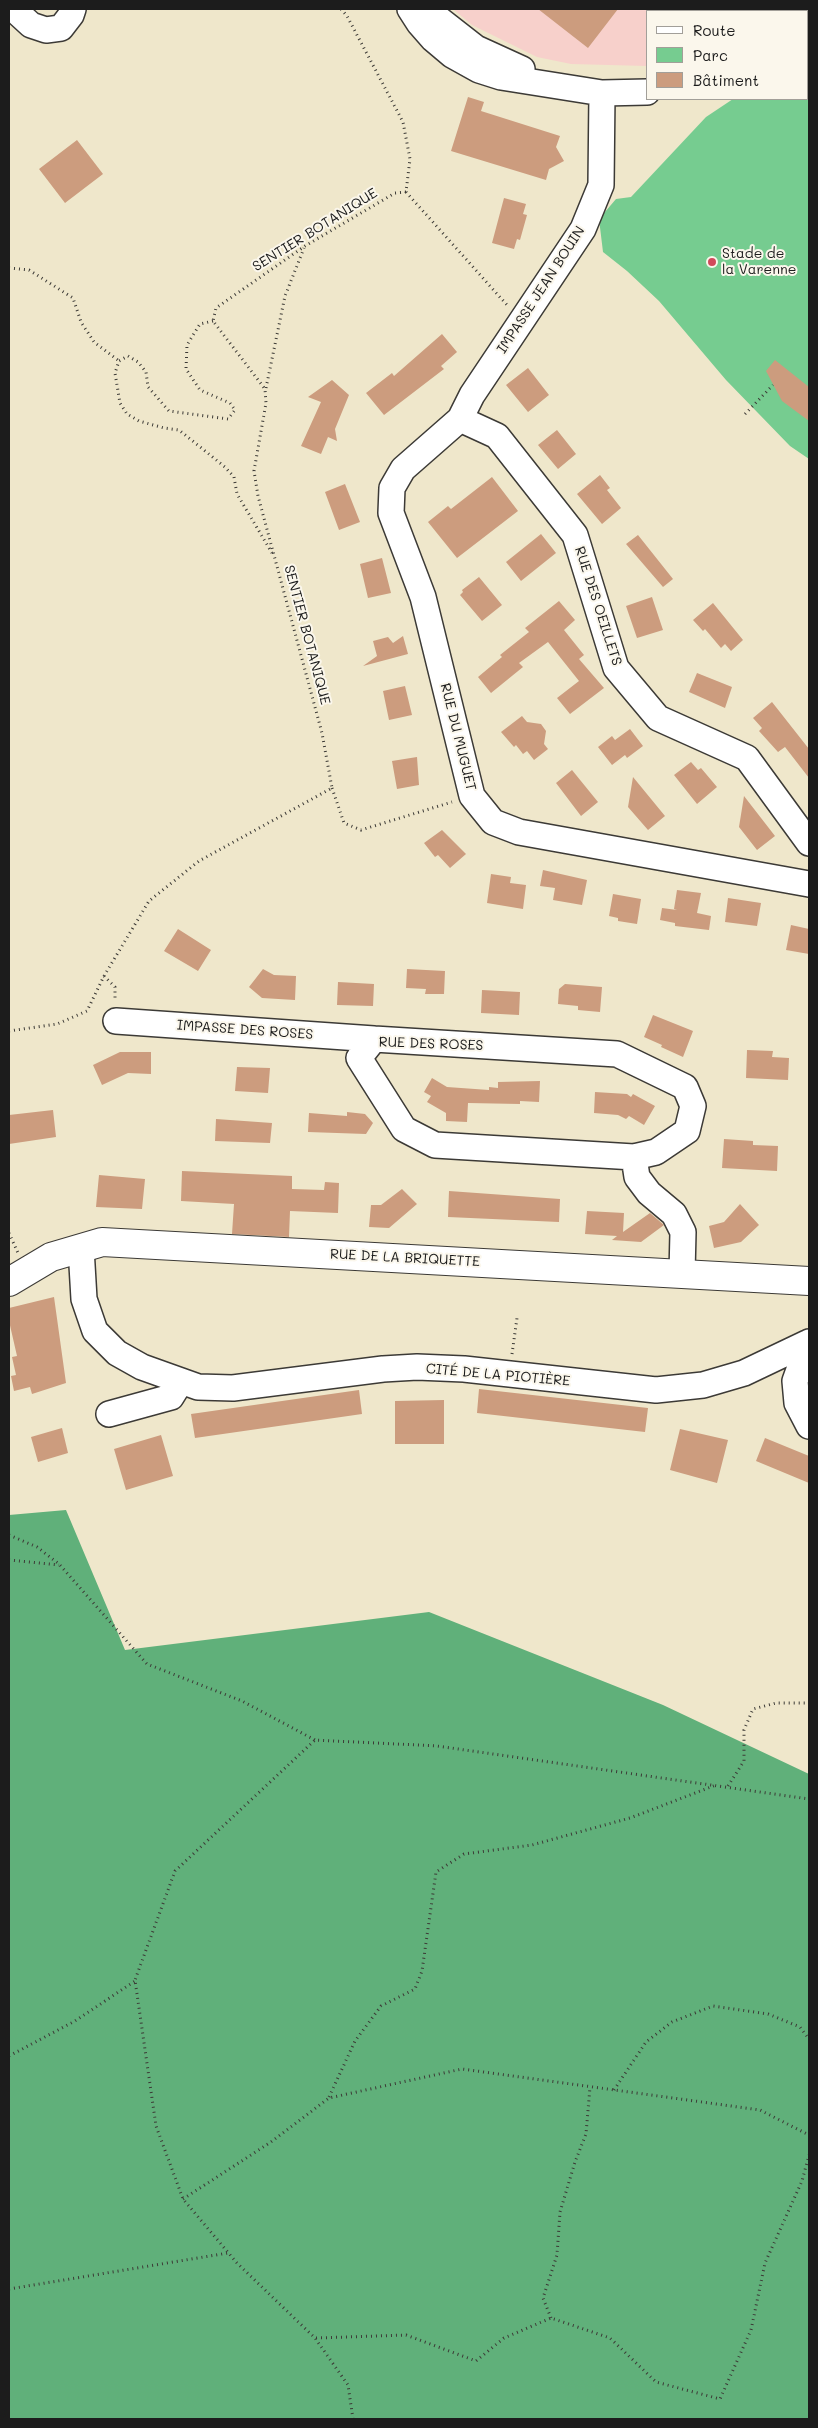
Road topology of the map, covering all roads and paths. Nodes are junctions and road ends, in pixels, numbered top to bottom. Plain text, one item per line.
1 (17, 9) edge
2 (73, 9) edge
3 (341, 9) edge
4 (410, 9) edge
5 (426, 9) edge
6 (569, 87) junction
7 (602, 92) junction
8 (646, 92) edge
9 (406, 192) junction
10 (305, 246) junction
11 (9, 268) edge
12 (522, 320) junction
13 (213, 321) junction
14 (119, 361) junction
15 (773, 385) dead end
16 (265, 389) junction
17 (745, 414) dead end
18 (460, 419) junction
19 (274, 556) junction
20 (332, 788) junction
21 (472, 796) junction
22 (809, 843) edge
23 (809, 884) edge
24 (104, 976) junction
25 (116, 1021) joint
26 (9, 1031) edge
27 (374, 1039) junction
28 (634, 1157) junction
29 (81, 1248) junction
30 (682, 1273) junction
31 (809, 1281) edge
32 (9, 1282) edge
33 (517, 1318) dead end
34 (808, 1343) edge
35 (509, 1374) junction
36 (181, 1381) junction
37 (109, 1414) dead end
38 (809, 1426) edge
39 (9, 1534) edge
40 (9, 1560) edge
41 (60, 1565) junction
42 (809, 1702) edge
43 (315, 1740) junction
44 (716, 1785) junction
45 (728, 1787) junction
46 (809, 1799) edge
47 (135, 1980) junction
48 (809, 2039) edge
49 (9, 2056) edge
50 (590, 2087) junction
51 (614, 2090) junction
52 (329, 2098) junction
53 (809, 2135) edge
54 (809, 2155) edge
55 (183, 2199) junction
56 (228, 2253) junction
57 (9, 2288) edge
58 (551, 2318) junction
59 (315, 2338) junction
60 (353, 2419) edge

1 - 2 street
3 - 9 path
4 - 6 street
5 - 6 street
6 - 7 street
7 - 8 street
7 - 12 street, IMPASSE JEAN BOUIN
9 - 10 path, SENTIER BOTANIQUE
9 - 12 path
10 - 13 path, SENTIER BOTANIQUE
10 - 16 path, SENTIER BOTANIQUE
11 - 14 path
12 - 18 street, IMPASSE JEAN BOUIN
13 - 14 path
13 - 16 path
14 - 19 path
15 - 17 path
16 - 19 path, SENTIER BOTANIQUE
18 - 21 street, RUE DU MUGUET
18 - 22 street, RUE DES OEILLETS
19 - 20 path, SENTIER BOTANIQUE
20 - 21 path, SENTIER BOTANIQUE
20 - 24 path
21 - 23 street, RUE DU MUGUET
24 - 25 path
24 - 26 path
25 - 27 street, IMPASSE DES ROSES
27 - 28 street, RUE DES ROSES
27 - 28 street, RUE DES ROSES
28 - 30 street
29 - 30 main road, RUE DE LA BRIQUETTE
29 - 32 main road, RUE DE LA BRIQUETTE
29 - 36 street, CITÉ DE LA PIOTIÈRE
30 - 31 main road, RUE DE LA BRIQUETTE
33 - 35 path
34 - 35 street, CITÉ DE LA PIOTIÈRE
34 - 38 street, CITÉ DE LA PIOTIÈRE
35 - 36 street, CITÉ DE LA PIOTIÈRE
36 - 37 street
39 - 41 path
40 - 41 path
41 - 43 path
42 - 45 path
43 - 44 path
43 - 47 path
44 - 45 path
44 - 52 path
45 - 46 path
47 - 49 path
47 - 55 path
48 - 51 path
50 - 51 path
50 - 52 path
50 - 58 path
51 - 53 path
52 - 55 path
54 - 58 path
55 - 56 path
56 - 57 path
56 - 59 path
58 - 59 path
59 - 60 path

